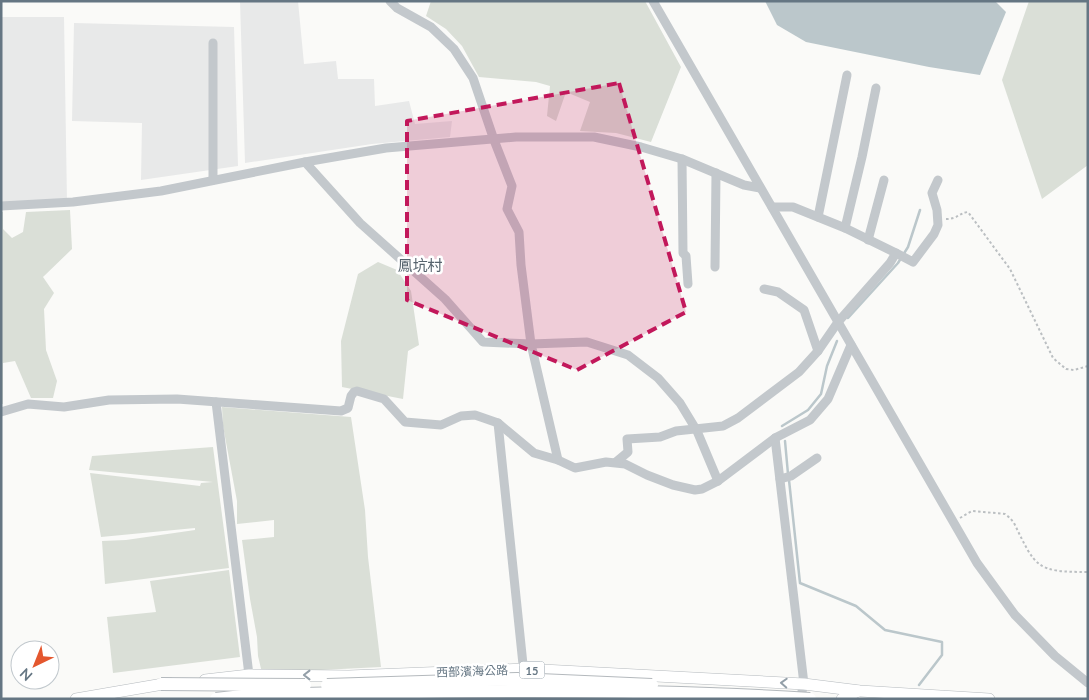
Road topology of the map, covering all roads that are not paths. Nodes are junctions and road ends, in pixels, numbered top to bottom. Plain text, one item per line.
1 (390, 1) edge
2 (653, 1) edge
3 (213, 44) dead end
4 (847, 75) dead end
5 (876, 88) dead end
6 (494, 140) junction
7 (682, 159) junction
8 (305, 162) junction
9 (716, 173) junction
10 (213, 180) junction
11 (884, 180) dead end
12 (938, 180) dead end
13 (760, 188) junction
14 (1, 206) edge
15 (772, 207) junction
16 (818, 217) junction
17 (845, 228) junction
18 (868, 240) junction
19 (896, 253) junction
20 (715, 267) dead end
21 (688, 284) dead end
22 (764, 289) dead end
23 (838, 322) junction
24 (531, 344) junction
25 (850, 345) junction
26 (818, 351) junction
27 (216, 402) junction
28 (1, 412) edge
29 (498, 423) junction
30 (695, 428) junction
31 (775, 438) junction
32 (817, 458) dead end
33 (558, 460) junction
34 (616, 462) junction
35 (780, 479) junction
36 (718, 481) junction
37 (524, 670) junction
38 (249, 675) junction
39 (1088, 683) edge
40 (161, 684) junction
41 (804, 684) junction
42 (860, 691) junction
43 (734, 694) junction
44 (76, 699) edge
45 (216, 699) edge
46 (529, 699) edge
47 (800, 699) edge
48 (810, 699) edge
49 (842, 699) edge
50 (990, 699) edge

1 - 6 street
2 - 13 street
3 - 10 street
4 - 16 street
5 - 17 street
6 - 7 street
6 - 8 street
6 - 24 street
7 - 9 street
7 - 21 street
8 - 10 street
8 - 24 street
9 - 13 street
9 - 20 street
10 - 14 street
11 - 18 street
12 - 19 street
13 - 15 street
15 - 16 street
15 - 23 street
16 - 17 street
17 - 18 street
18 - 19 street
19 - 23 street
22 - 26 street
23 - 25 street
23 - 26 street
24 - 30 street
24 - 33 street
25 - 31 street
25 - 39 street
26 - 30 street
27 - 28 street
27 - 29 street
27 - 38 street
29 - 33 street
29 - 37 street
30 - 34 street
30 - 36 street
31 - 35 street
31 - 36 street
32 - 35 street
33 - 34 street
34 - 36 street
35 - 41 street
37 -> 38 main road, 西部濱海公路 / 15
41 -> 37 main road, 西部濱海公路 / 15
37 - 46 street
38 - 40 main road, 西部濱海公路 / 15
40 - 43 highway, bridge
40 - 44 main road, 西部濱海公路 / 15
41 - 42 main road, 西部濱海公路 / 15
41 - 47 street
42 - 49 main road
42 - 50 main road, 西部濱海公路 / 15
43 - 45 highway, bridge
43 - 48 highway, bridge

